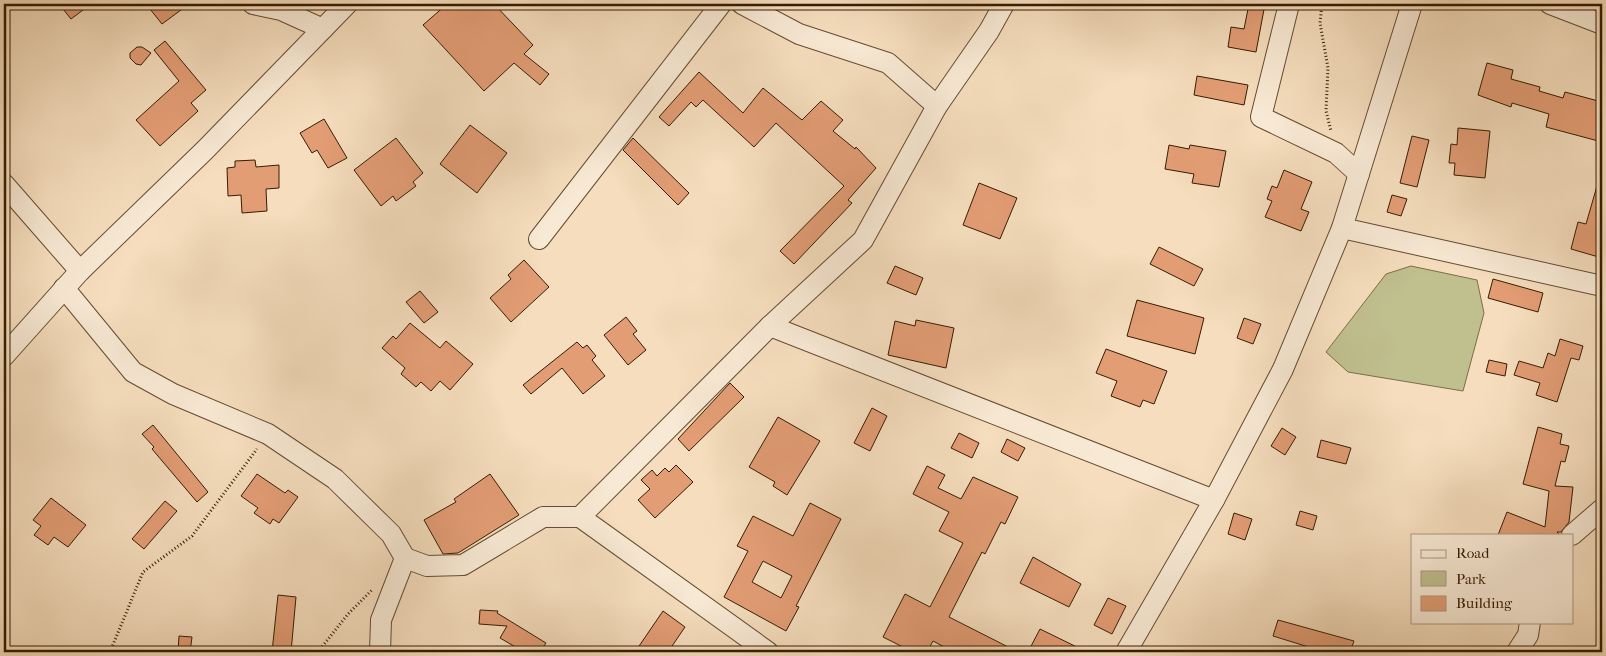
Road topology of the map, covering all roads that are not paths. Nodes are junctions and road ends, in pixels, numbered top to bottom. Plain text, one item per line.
1 (253, 4) edge
2 (347, 4) edge
3 (721, 4) edge
4 (742, 4) edge
5 (1004, 4) edge
6 (1289, 4) edge
7 (1412, 4) edge
8 (1550, 4) edge
9 (1602, 24) edge
10 (323, 29) junction
11 (937, 106) junction
12 (1359, 174) junction
13 (4, 184) edge
14 (1342, 228) junction
15 (539, 239) dead end
16 (80, 271) junction
17 (1602, 286) edge
18 (64, 288) junction
19 (770, 326) junction
20 (4, 356) edge
21 (1214, 500) junction
22 (1602, 508) edge
23 (580, 517) junction
24 (1573, 534) edge
25 (405, 558) junction
26 (1530, 624) edge
27 (380, 652) edge
28 (768, 652) edge
29 (1126, 652) edge
30 (1516, 652) edge

1 - 10 street
2 - 10 street
3 - 15 street
4 - 11 street
5 - 11 street
6 - 12 street
7 - 12 street
8 - 9 street
10 - 16 street
11 - 19 street
12 - 14 street
13 - 16 street
14 - 17 street
14 - 21 street
16 - 18 street
18 - 20 street
18 - 25 street
19 - 21 street
19 - 23 street
21 - 29 street
22 - 24 street
23 - 25 street
23 - 28 street
25 - 27 street
26 - 30 street

